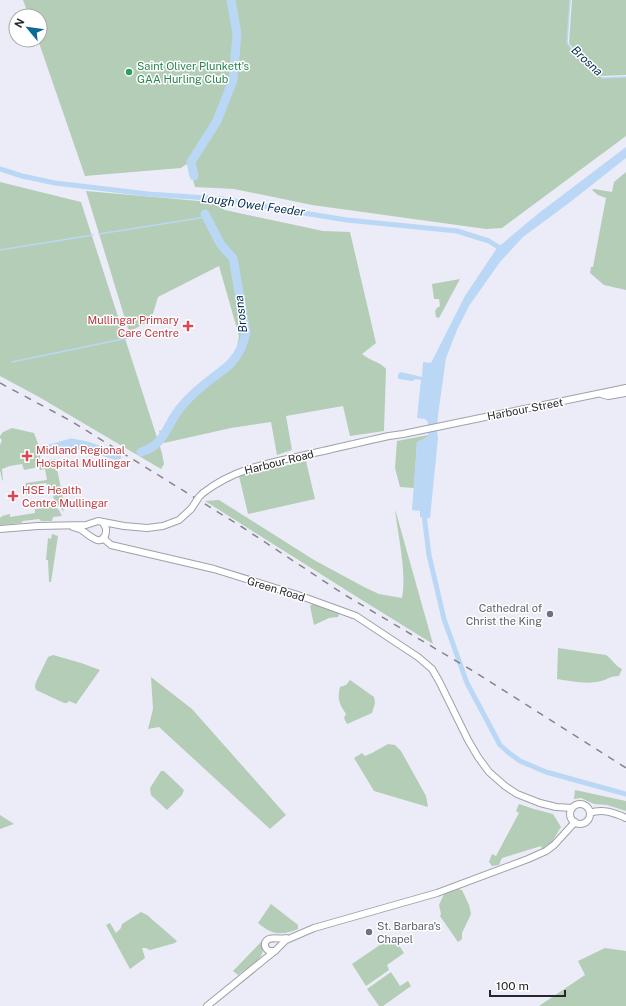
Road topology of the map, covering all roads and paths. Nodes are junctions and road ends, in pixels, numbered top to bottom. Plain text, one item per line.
1 (626, 388) edge
2 (626, 393) edge
3 (601, 394) junction
4 (403, 434) joint
5 (93, 522) junction
6 (29, 526) junction
7 (104, 526) junction
8 (44, 528) junction
9 (0, 531) edge
10 (89, 536) junction
11 (103, 538) junction
12 (572, 808) junction
13 (590, 813) junction
14 (626, 818) edge
15 (574, 822) junction
16 (292, 937) junction
17 (275, 938) junction
18 (266, 948) junction
19 (276, 950) junction
20 (255, 966) junction
21 (207, 1006) edge

1 - 3 street, Harbour Street
2 - 3 street, Harbour Street
3 - 4 street, Harbour Street
4 - 7 street, Harbour Road, bridge
5 - 6 street
5 - 7 street
5 - 10 street
6 - 8 street
6 - 9 street
7 - 11 street
8 - 9 street
8 - 10 street
10 - 11 street
11 - 12 street, Green Road
12 - 13 street
12 - 15 street
13 - 14 street
13 - 15 street
15 - 16 street
16 - 17 street
16 - 19 street
17 - 18 street
17 - 19 street
18 - 19 street
18 - 20 street
19 - 20 street
20 - 21 street

